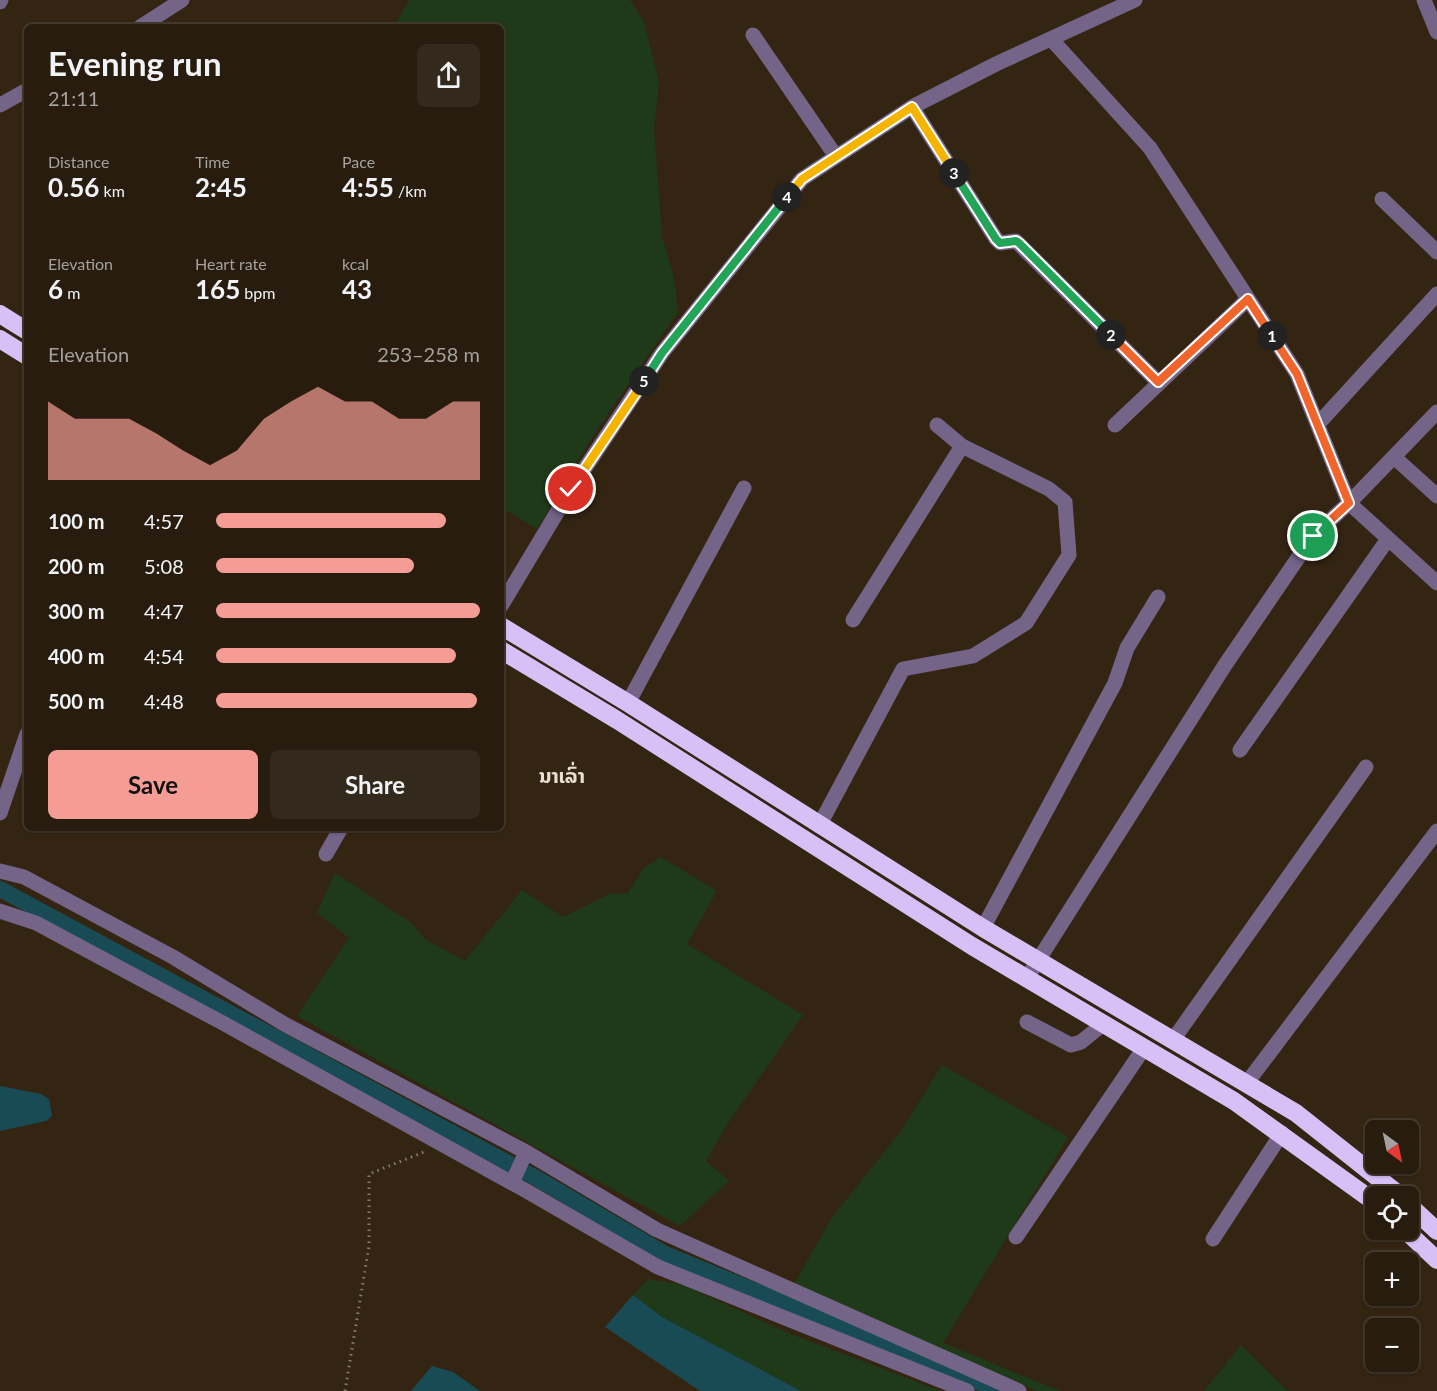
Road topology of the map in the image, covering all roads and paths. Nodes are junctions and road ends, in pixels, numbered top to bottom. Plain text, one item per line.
1 (182, 0) edge
2 (1136, 0) edge
3 (1424, 0) edge
4 (145, 24) edge
5 (1437, 32) edge
6 (753, 35) dead end
7 (1052, 40) junction
8 (24, 92) edge
9 (0, 105) edge
10 (912, 107) junction
11 (835, 155) junction
12 (1382, 198) dead end
13 (1437, 252) edge
14 (1437, 294) edge
15 (1248, 299) junction
16 (0, 314) edge
17 (24, 329) edge
18 (0, 339) edge
19 (24, 354) edge
20 (1158, 382) junction
21 (1437, 412) edge
22 (1115, 424) dead end
23 (1318, 424) junction
24 (937, 425) dead end
25 (962, 446) junction
26 (1394, 457) junction
27 (744, 488) dead end
28 (1437, 496) edge
29 (1349, 503) junction
30 (1388, 539) junction
31 (1437, 583) edge
32 (1158, 597) dead end
33 (504, 601) edge
34 (853, 620) dead end
35 (504, 628) edge
36 (504, 652) edge
37 (628, 703) junction
38 (24, 743) edge
39 (1240, 750) dead end
40 (1366, 767) dead end
41 (0, 813) edge
42 (819, 826) junction
43 (339, 831) edge
44 (1437, 831) edge
45 (326, 854) dead end
46 (0, 872) edge
47 (0, 911) edge
48 (983, 928) junction
49 (1039, 960) junction
50 (1027, 978) junction
51 (1027, 1022) dead end
52 (1102, 1025) junction
53 (1173, 1040) junction
54 (1144, 1048) junction
55 (1246, 1083) junction
56 (1282, 1133) junction
57 (443, 1144) junction
58 (526, 1152) junction
59 (512, 1183) junction
60 (1388, 1186) edge
61 (1365, 1195) edge
62 (1419, 1214) edge
63 (1437, 1231) edge
64 (1016, 1237) dead end
65 (1213, 1239) dead end
66 (1416, 1240) edge
67 (1437, 1260) edge
68 (345, 1391) edge
69 (967, 1391) edge
70 (1019, 1391) edge

1 - 4 street
2 - 7 street
3 - 5 street
6 - 11 street
7 - 10 street
7 - 15 street
8 - 9 street
10 - 11 street
10 - 20 street
11 - 33 street
12 - 13 street
14 - 23 street
15 - 20 street
15 - 23 street
16 - 17 highway
18 - 19 highway
20 - 22 street
21 - 26 street
23 - 29 street
24 - 25 street
25 - 34 street
25 - 42 street
26 - 28 street
26 - 29 street
27 - 37 street
29 - 30 street
29 - 49 street
30 - 31 street
30 - 39 street
32 - 48 street
35 - 37 highway
36 - 50 highway
37 - 42 highway
38 - 41 street
40 - 53 street
42 - 48 highway
43 - 45 street
44 - 55 street
46 - 58 street
47 - 57 street
48 - 49 highway
49 - 50 street
49 - 53 highway
50 - 52 highway
51 - 52 street
52 - 54 highway
53 - 55 highway
54 - 56 highway
54 - 64 street
55 - 60 highway
56 - 61 highway
56 - 65 street
57 - 59 street
57 - 68 path
58 - 59 street
58 - 70 street
59 - 69 street
62 - 63 highway
66 - 67 highway

